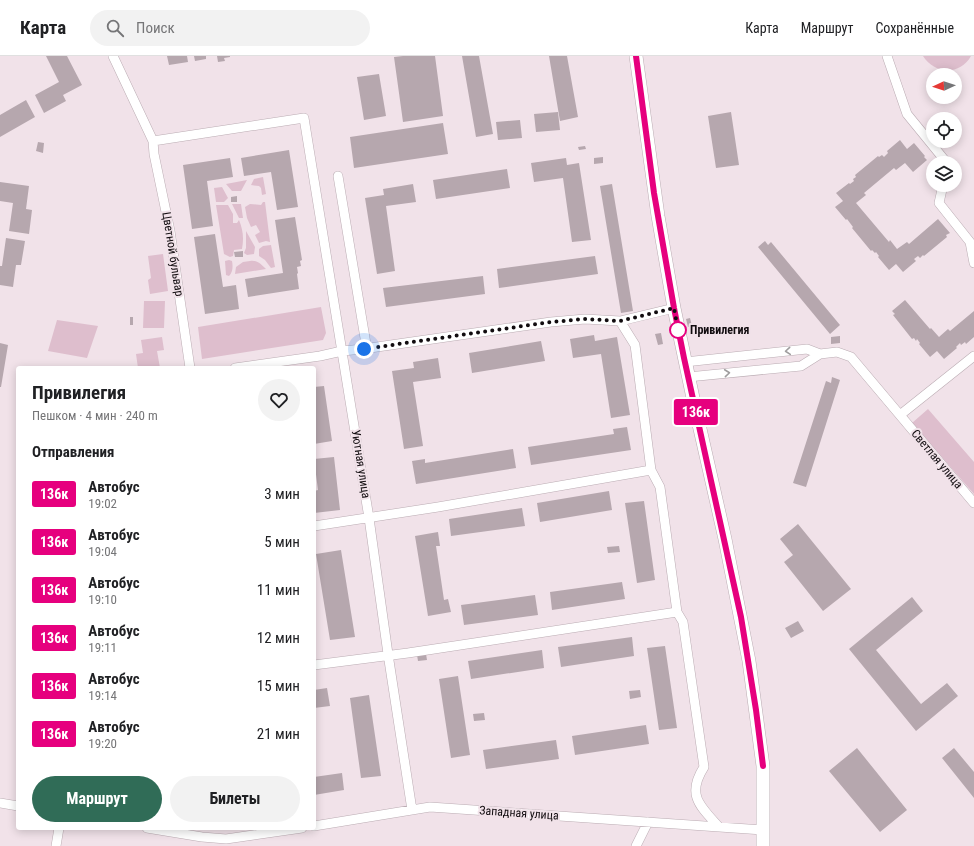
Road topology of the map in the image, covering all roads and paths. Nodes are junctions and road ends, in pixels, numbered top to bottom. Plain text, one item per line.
1 (113, 56) edge
2 (636, 56) edge
3 (887, 56) edge
4 (153, 141) junction
5 (941, 156) edge
6 (338, 176) dead end
7 (941, 192) edge
8 (974, 263) edge
9 (674, 308) junction
10 (620, 321) junction
11 (364, 349) junction
12 (342, 351) junction
13 (820, 354) junction
14 (974, 356) edge
15 (685, 362) junction
16 (190, 366) edge
17 (249, 366) edge
18 (688, 377) junction
19 (900, 415) junction
20 (651, 470) junction
21 (974, 503) edge
22 (369, 518) junction
23 (316, 526) edge
24 (677, 612) junction
25 (388, 654) junction
26 (316, 665) edge
27 (0, 803) edge
28 (16, 806) edge
29 (412, 810) junction
30 (648, 822) junction
31 (316, 826) edge
32 (722, 827) junction
33 (59, 830) edge
34 (160, 830) edge
35 (278, 830) edge
36 (763, 830) junction
37 (253, 832) edge
38 (56, 846) edge
39 (636, 846) edge
40 (765, 846) edge

1 - 4 street, Цветной бульвар
2 - 9 street
3 - 5 street
4 - 12 street, Уютная улица
4 - 16 street, Цветной бульвар
6 - 11 street
7 - 8 street
9 - 10 street
9 - 15 street
10 - 11 street
10 - 20 street
11 - 12 street
12 - 17 street
12 - 22 street, Уютная улица
13 -> 15 street
18 -> 13 street
13 - 19 street, Светлая улица
14 - 19 street
15 - 18 street
18 - 36 street
19 - 21 street, Светлая улица
20 - 22 street
20 - 24 street
22 - 23 street
22 - 25 street, Уютная улица
24 - 25 street
24 - 32 street
25 - 26 street
25 - 29 street, Уютная улица
27 - 28 street
29 - 30 street, Западная улица
29 - 31 street, Западная улица
30 - 32 street, Западная улица
30 - 39 street
32 - 36 street, Западная улица
33 - 38 street
34 - 37 street
35 - 37 street
36 - 40 street

